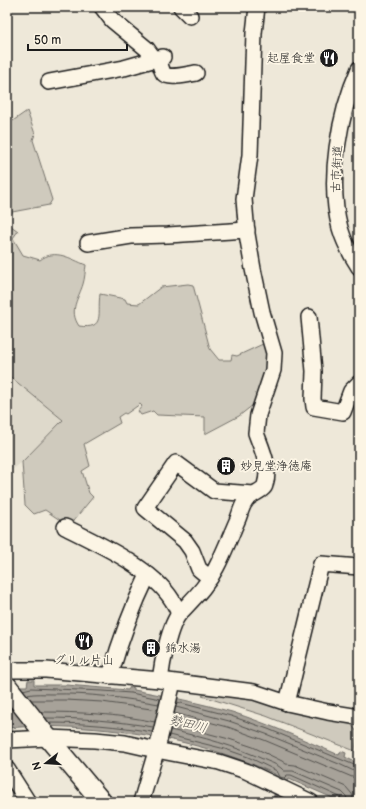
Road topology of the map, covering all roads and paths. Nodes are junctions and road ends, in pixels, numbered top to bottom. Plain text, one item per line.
1 (102, 7) edge
2 (257, 7) edge
3 (158, 58) junction
4 (359, 69) edge
5 (196, 73) dead end
6 (49, 82) dead end
7 (247, 230) junction
8 (88, 243) dead end
9 (359, 267) edge
10 (309, 317) dead end
11 (359, 383) edge
12 (252, 494) junction
13 (65, 528) dead end
14 (359, 568) edge
15 (148, 575) junction
16 (210, 578) junction
17 (180, 614) junction
18 (7, 670) edge
19 (110, 676) junction
20 (168, 683) junction
21 (7, 686) edge
22 (287, 703) junction
23 (359, 717) edge
24 (46, 736) junction
25 (7, 740) edge
26 (157, 747) junction
27 (7, 769) edge
28 (28, 802) edge
29 (102, 802) edge
30 (141, 802) edge
31 (311, 802) edge

1 - 3 street
2 - 7 street
3 - 5 street
3 - 6 street
4 - 9 street, 古市街道
7 - 8 street
7 - 12 street
10 - 11 street
12 - 16 street
12 - 16 street
13 - 15 street
14 - 22 street
15 - 17 street
15 - 19 street
16 - 17 street
17 - 20 street
18 - 19 street
19 - 20 street
20 - 22 street
20 - 26 street
21 - 24 main road
22 - 23 street
24 - 25 street
24 - 26 street
24 - 29 main road
26 - 30 street
26 - 31 street
27 - 28 street

